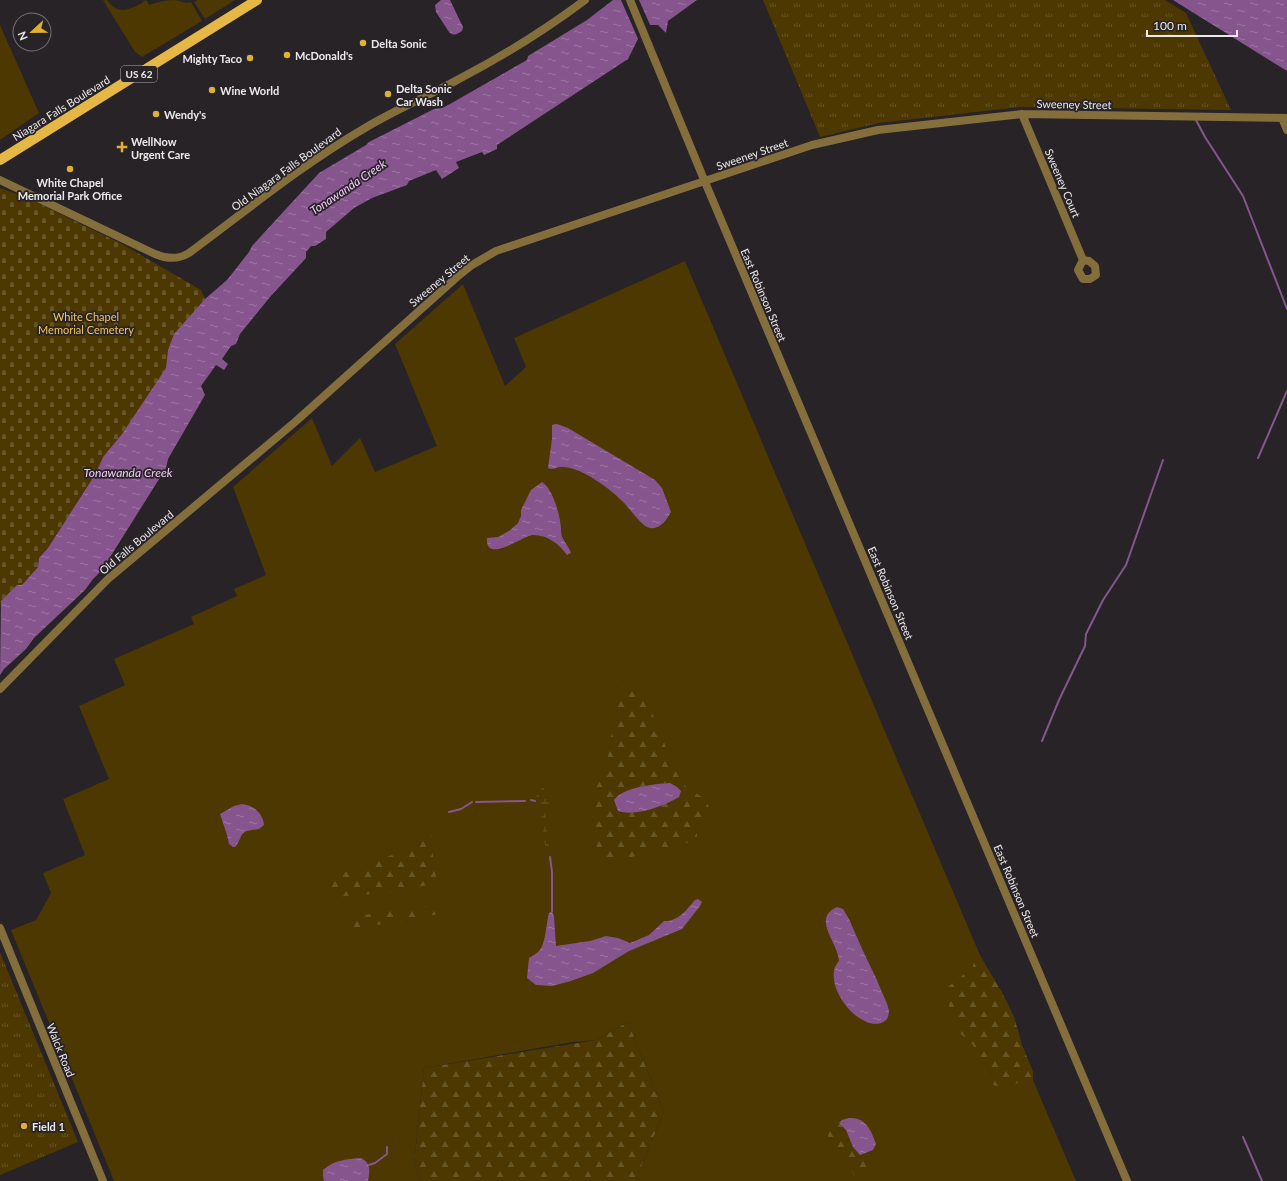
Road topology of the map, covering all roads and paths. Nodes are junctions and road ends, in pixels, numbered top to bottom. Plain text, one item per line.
1 (257, 0) edge
2 (585, 0) edge
3 (630, 0) edge
4 (1022, 114) junction
5 (1284, 118) edge
6 (1287, 130) edge
7 (0, 160) edge
8 (0, 180) edge
9 (705, 182) junction
10 (1083, 260) dead end
11 (295, 422) joint
12 (0, 689) edge
13 (0, 928) edge
14 (103, 1181) edge
15 (1127, 1181) edge

1 - 7 main road, Niagara Falls Boulevard / US 62
2 - 8 street, Old Niagara Falls Boulevard
3 - 9 street, East Robinson Street
4 - 5 street, Sweeney Street
4 - 9 street, Sweeney Street
4 - 10 street, Sweeney Court
5 - 6 street
9 - 11 street, Sweeney Street
9 - 15 street, East Robinson Street
11 - 12 street, Old Falls Boulevard
13 - 14 street, Walck Road

